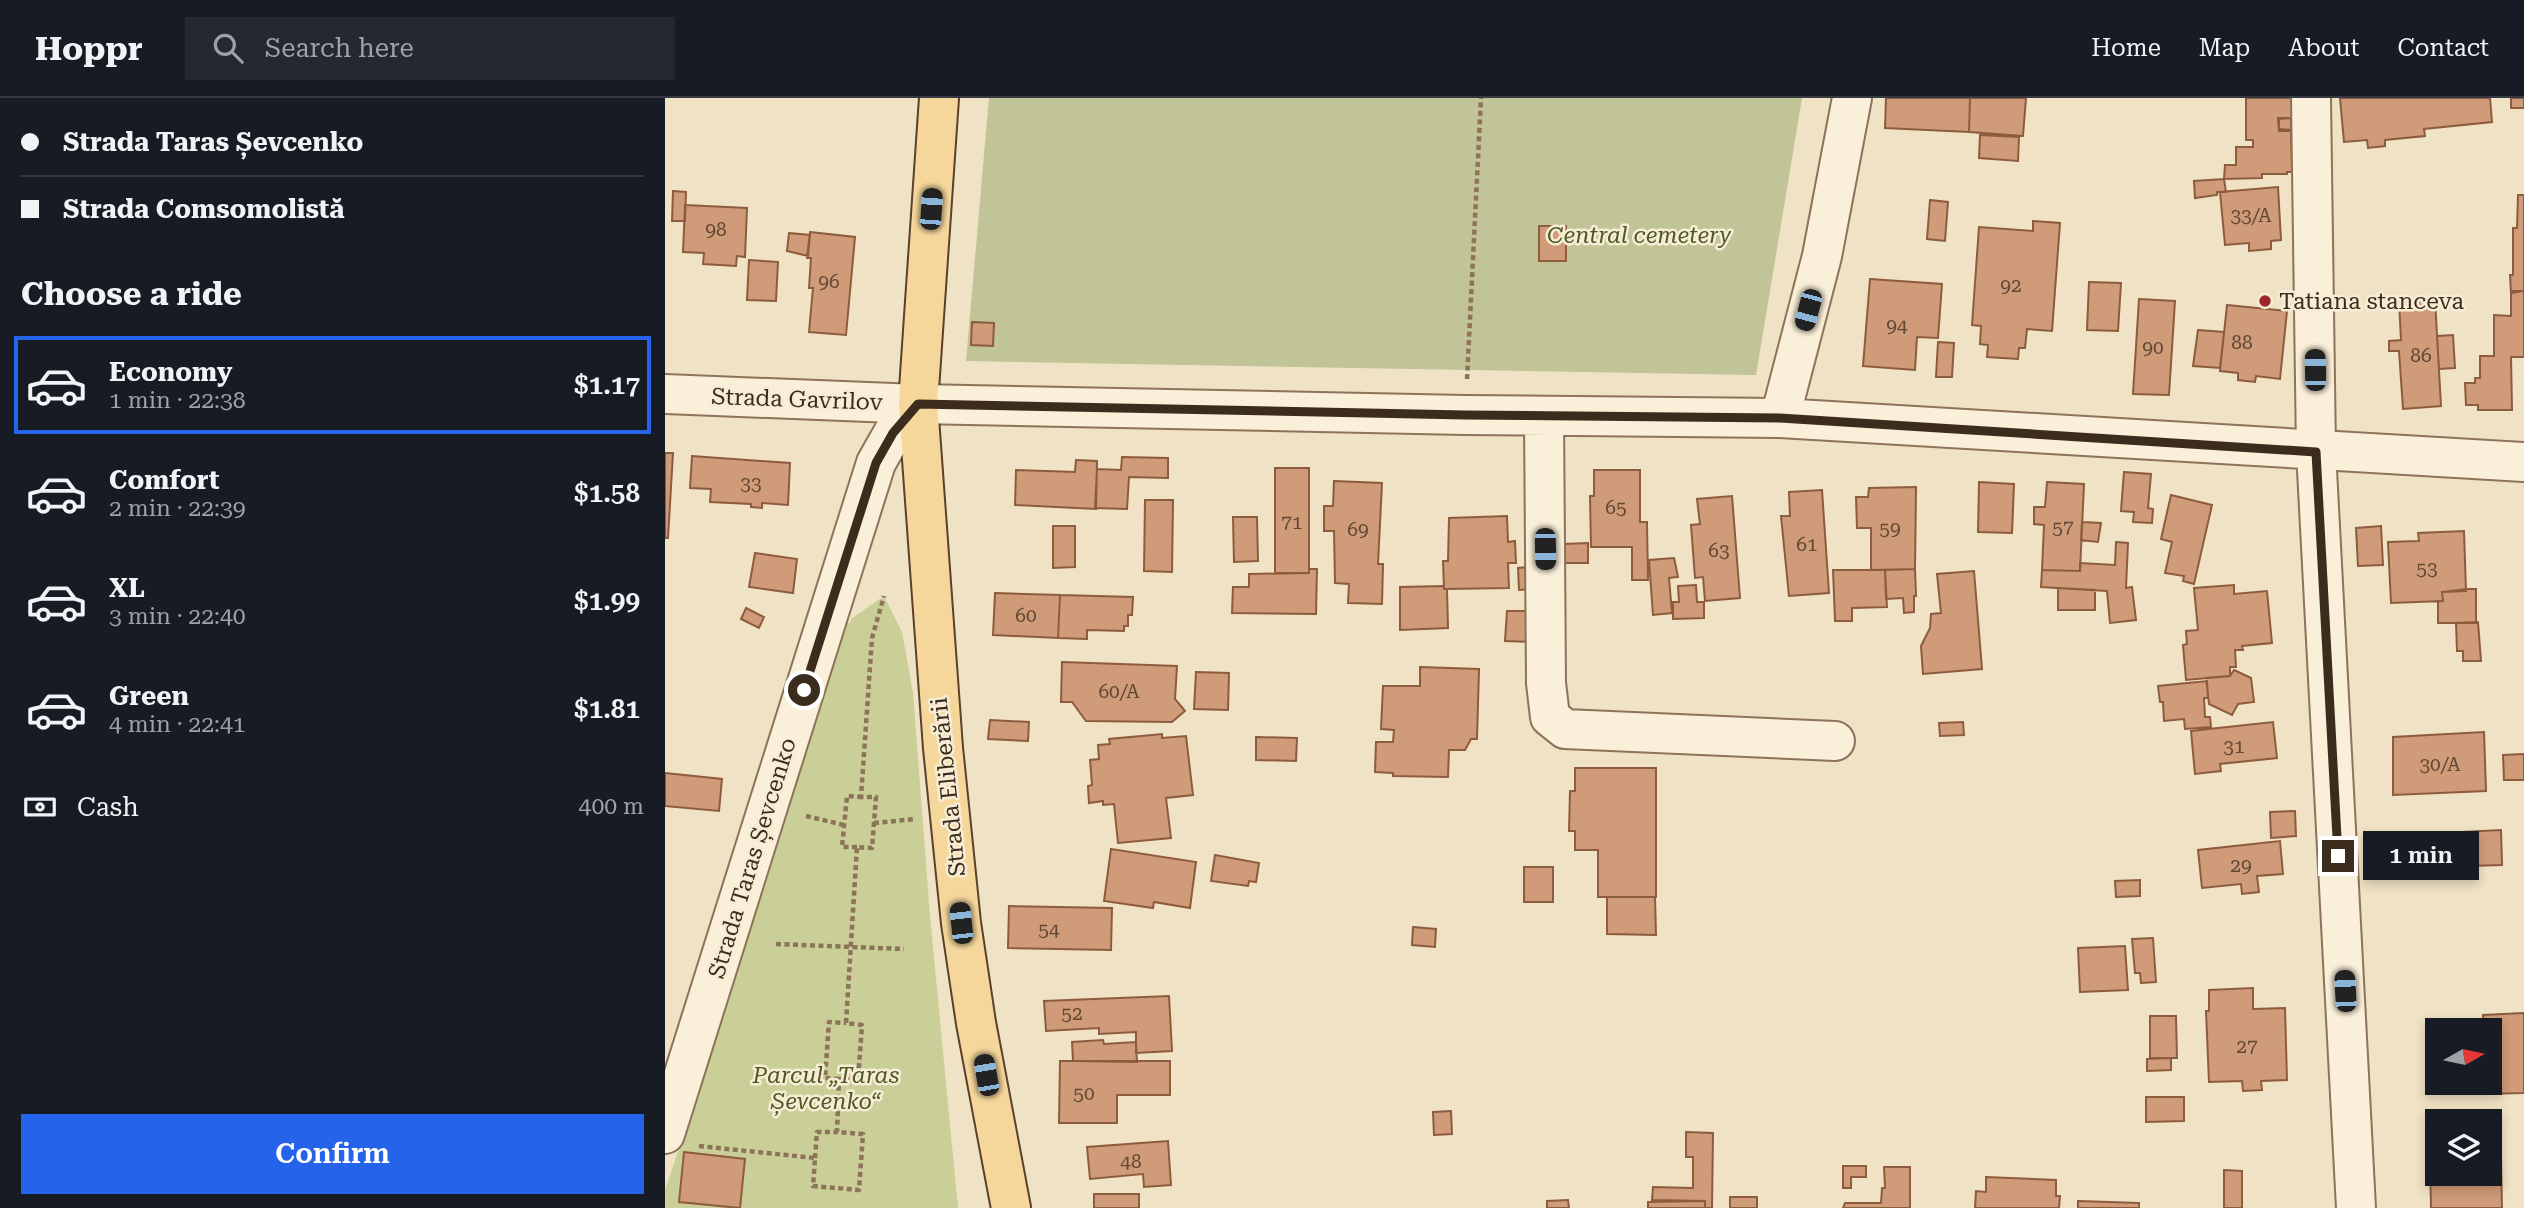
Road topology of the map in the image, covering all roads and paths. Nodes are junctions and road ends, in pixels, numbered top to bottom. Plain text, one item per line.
1 (939, 98) edge
2 (1482, 98) edge
3 (1851, 98) edge
4 (2311, 98) edge
5 (665, 394) edge
6 (918, 404) junction
7 (1465, 415) junction
8 (1544, 416) junction
9 (1780, 418) junction
10 (2316, 452) junction
11 (2524, 463) edge
12 (884, 596) dead end
13 (1835, 741) dead end
14 (861, 797) junction
15 (806, 817) dead end
16 (927, 818) dead end
17 (874, 823) junction
18 (844, 825) junction
19 (857, 847) junction
20 (776, 944) dead end
21 (851, 946) junction
22 (904, 949) dead end
23 (846, 1023) junction
24 (839, 1079) junction
25 (837, 1132) junction
26 (679, 1140) edge
27 (815, 1158) junction
28 (1010, 1208) edge
29 (2356, 1208) edge

1 - 6 main road
2 - 7 path
3 - 9 street
4 - 10 street
5 - 6 street, Strada Gavrilov
6 - 7 street, Strada Gavrilov
6 - 26 street, Strada Taras Șevcenko
6 - 28 main road, Strada Eliberării
7 - 8 street, Strada Gavrilov
8 - 9 street, Strada Gavrilov
8 - 13 street
9 - 10 street, Strada Gavrilov
10 - 11 street, Strada Gavrilov
10 - 29 street
12 - 14 path
14 - 17 path
14 - 18 path
15 - 18 path
16 - 17 path
17 - 19 path
18 - 19 path
19 - 21 path
20 - 21 path
21 - 22 path
21 - 23 path
23 - 24 path
23 - 24 path
24 - 25 path
25 - 27 path
25 - 27 path
26 - 27 path

